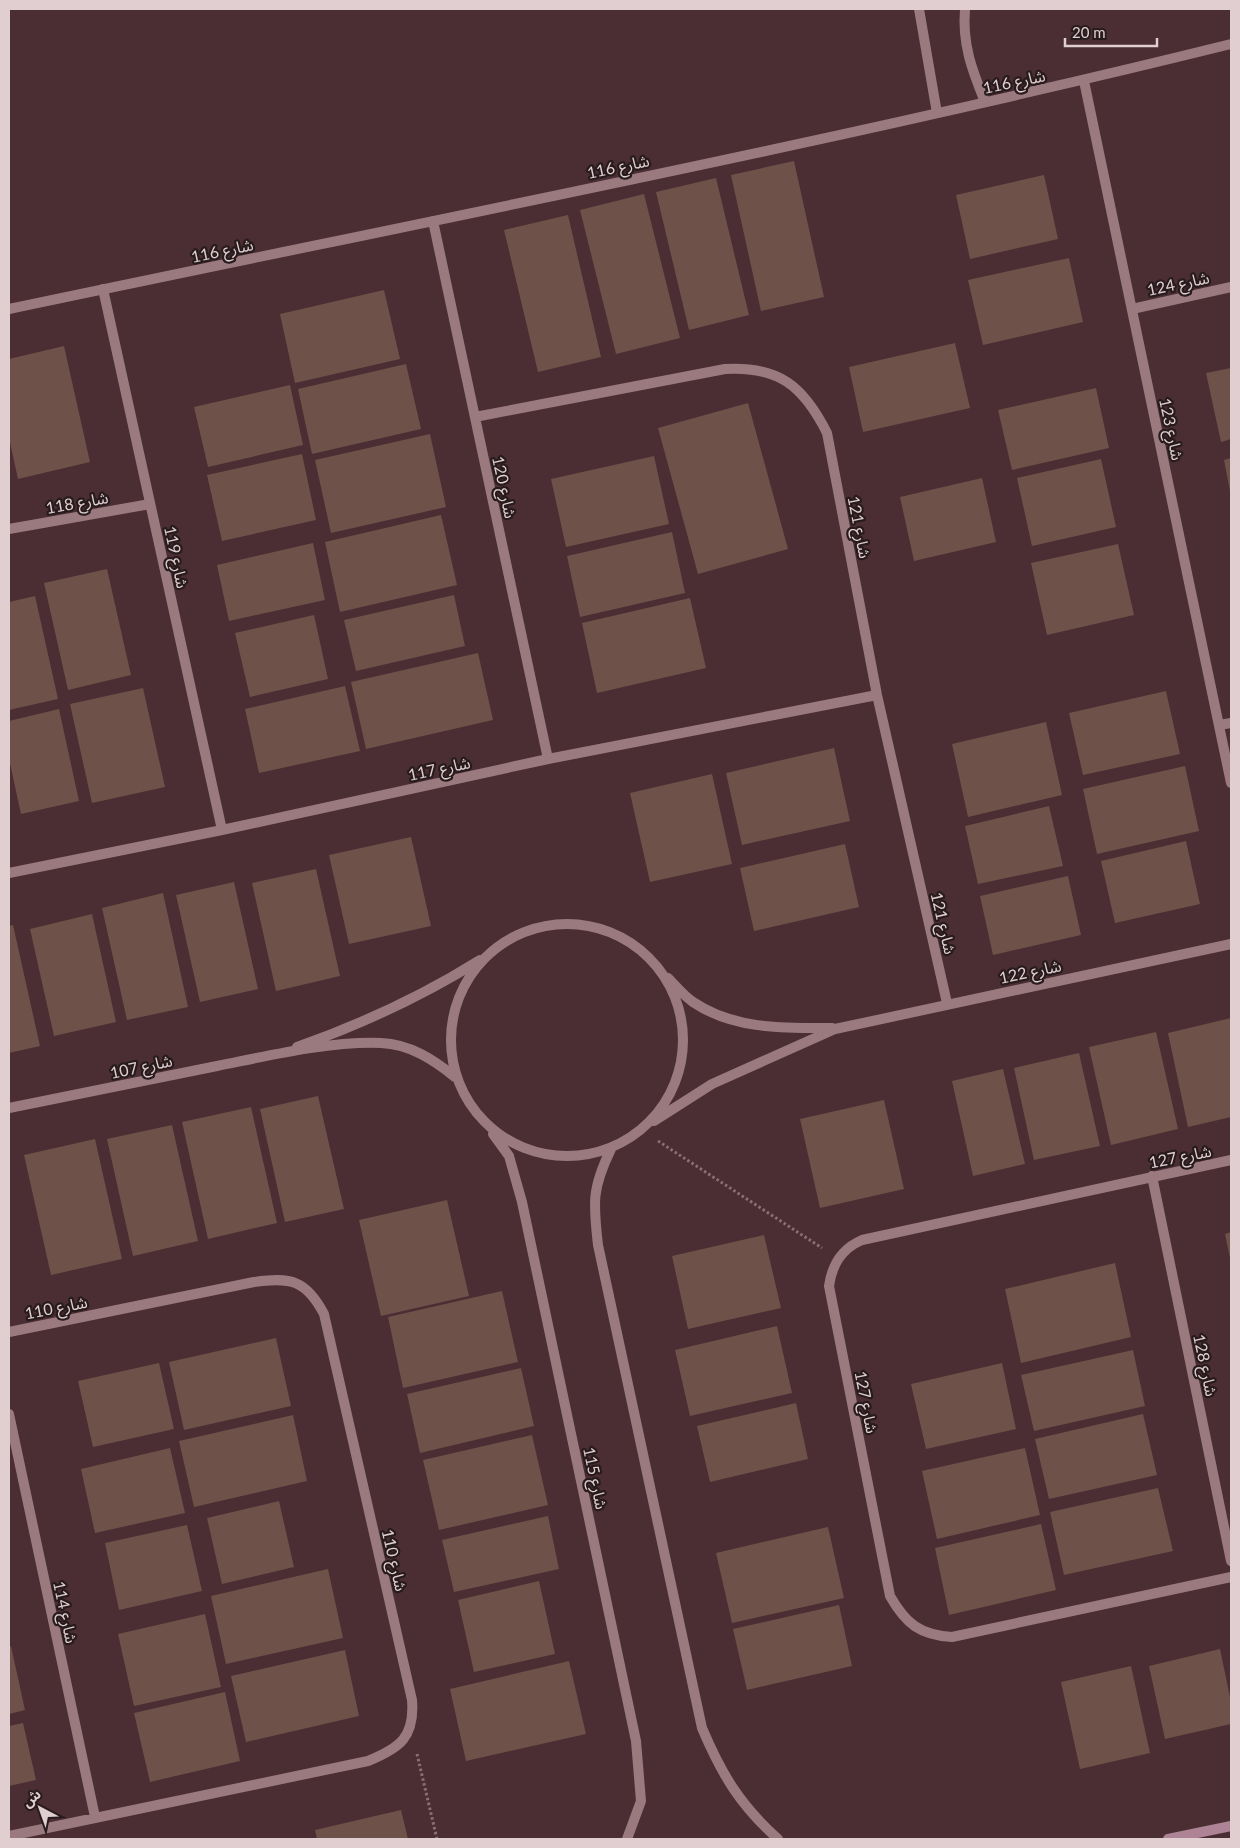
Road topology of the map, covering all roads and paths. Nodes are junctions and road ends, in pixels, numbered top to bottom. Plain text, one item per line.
1 (919, 9) edge
2 (965, 9) edge
3 (1231, 44) edge
4 (1084, 81) junction
5 (985, 102) junction
6 (937, 113) junction
7 (433, 221) junction
8 (1231, 287) edge
9 (103, 289) junction
10 (9, 309) edge
11 (1132, 309) junction
12 (475, 417) junction
13 (150, 504) junction
14 (9, 530) edge
15 (877, 695) junction
16 (1231, 723) edge
17 (1219, 725) junction
18 (548, 759) junction
19 (1231, 783) edge
20 (222, 830) junction
21 (9, 873) edge
22 (1231, 944) edge
23 (482, 959) junction
24 (665, 974) junction
25 (946, 1003) junction
26 (835, 1028) junction
27 (279, 1053) junction
28 (455, 1077) junction
29 (9, 1108) edge
30 (490, 1129) junction
31 (641, 1130) junction
32 (611, 1149) junction
33 (1231, 1160) edge
34 (1152, 1176) junction
35 (838, 1258) junction
36 (9, 1332) edge
37 (9, 1414) edge
38 (1231, 1561) edge
39 (1231, 1577) edge
40 (411, 1729) junction
41 (95, 1817) junction
42 (1231, 1826) edge
43 (9, 1836) edge
44 (437, 1839) edge
45 (627, 1839) edge
46 (778, 1839) edge
47 (1168, 1839) edge

1 - 6 street
2 - 5 street
3 - 4 street, شارع 116
4 - 5 street, شارع 116
4 - 11 street, شارع 123
5 - 6 street, شارع 116
6 - 7 street, شارع 116
7 - 9 street, شارع 116
7 - 12 street, شارع 120
8 - 11 street, شارع 124
9 - 10 street, شارع 116
9 - 13 street, شارع 119
11 - 17 street, شارع 123
12 - 15 street, شارع 121
12 - 18 street, شارع 120
13 - 14 street, شارع 118
13 - 20 street, شارع 119
15 - 18 street, شارع 117
15 - 25 street, شارع 121
16 - 17 street
17 - 19 street, شارع 123
18 - 20 street, شارع 117
20 - 21 street, شارع 117
22 - 25 street, شارع 122
23 - 24 street, شارع 122
23 - 27 street, شارع 107
23 - 28 street
24 - 26 street, شارع 122
24 - 31 street
25 - 26 street, شارع 122
26 - 31 street, شارع 122
27 - 28 street, شارع 107
27 - 29 street, شارع 107
28 - 30 street
30 - 32 street
30 - 45 street, شارع 115
31 - 32 street, شارع 122
31 - 35 path
32 - 46 street
33 - 34 street, شارع 127
34 - 35 street, شارع 127
34 - 38 street, شارع 128
35 - 39 street, شارع 127
36 - 40 street, شارع 110
37 - 41 street, شارع 114
40 - 41 street
40 - 44 path
41 - 43 street
42 - 47 main road

